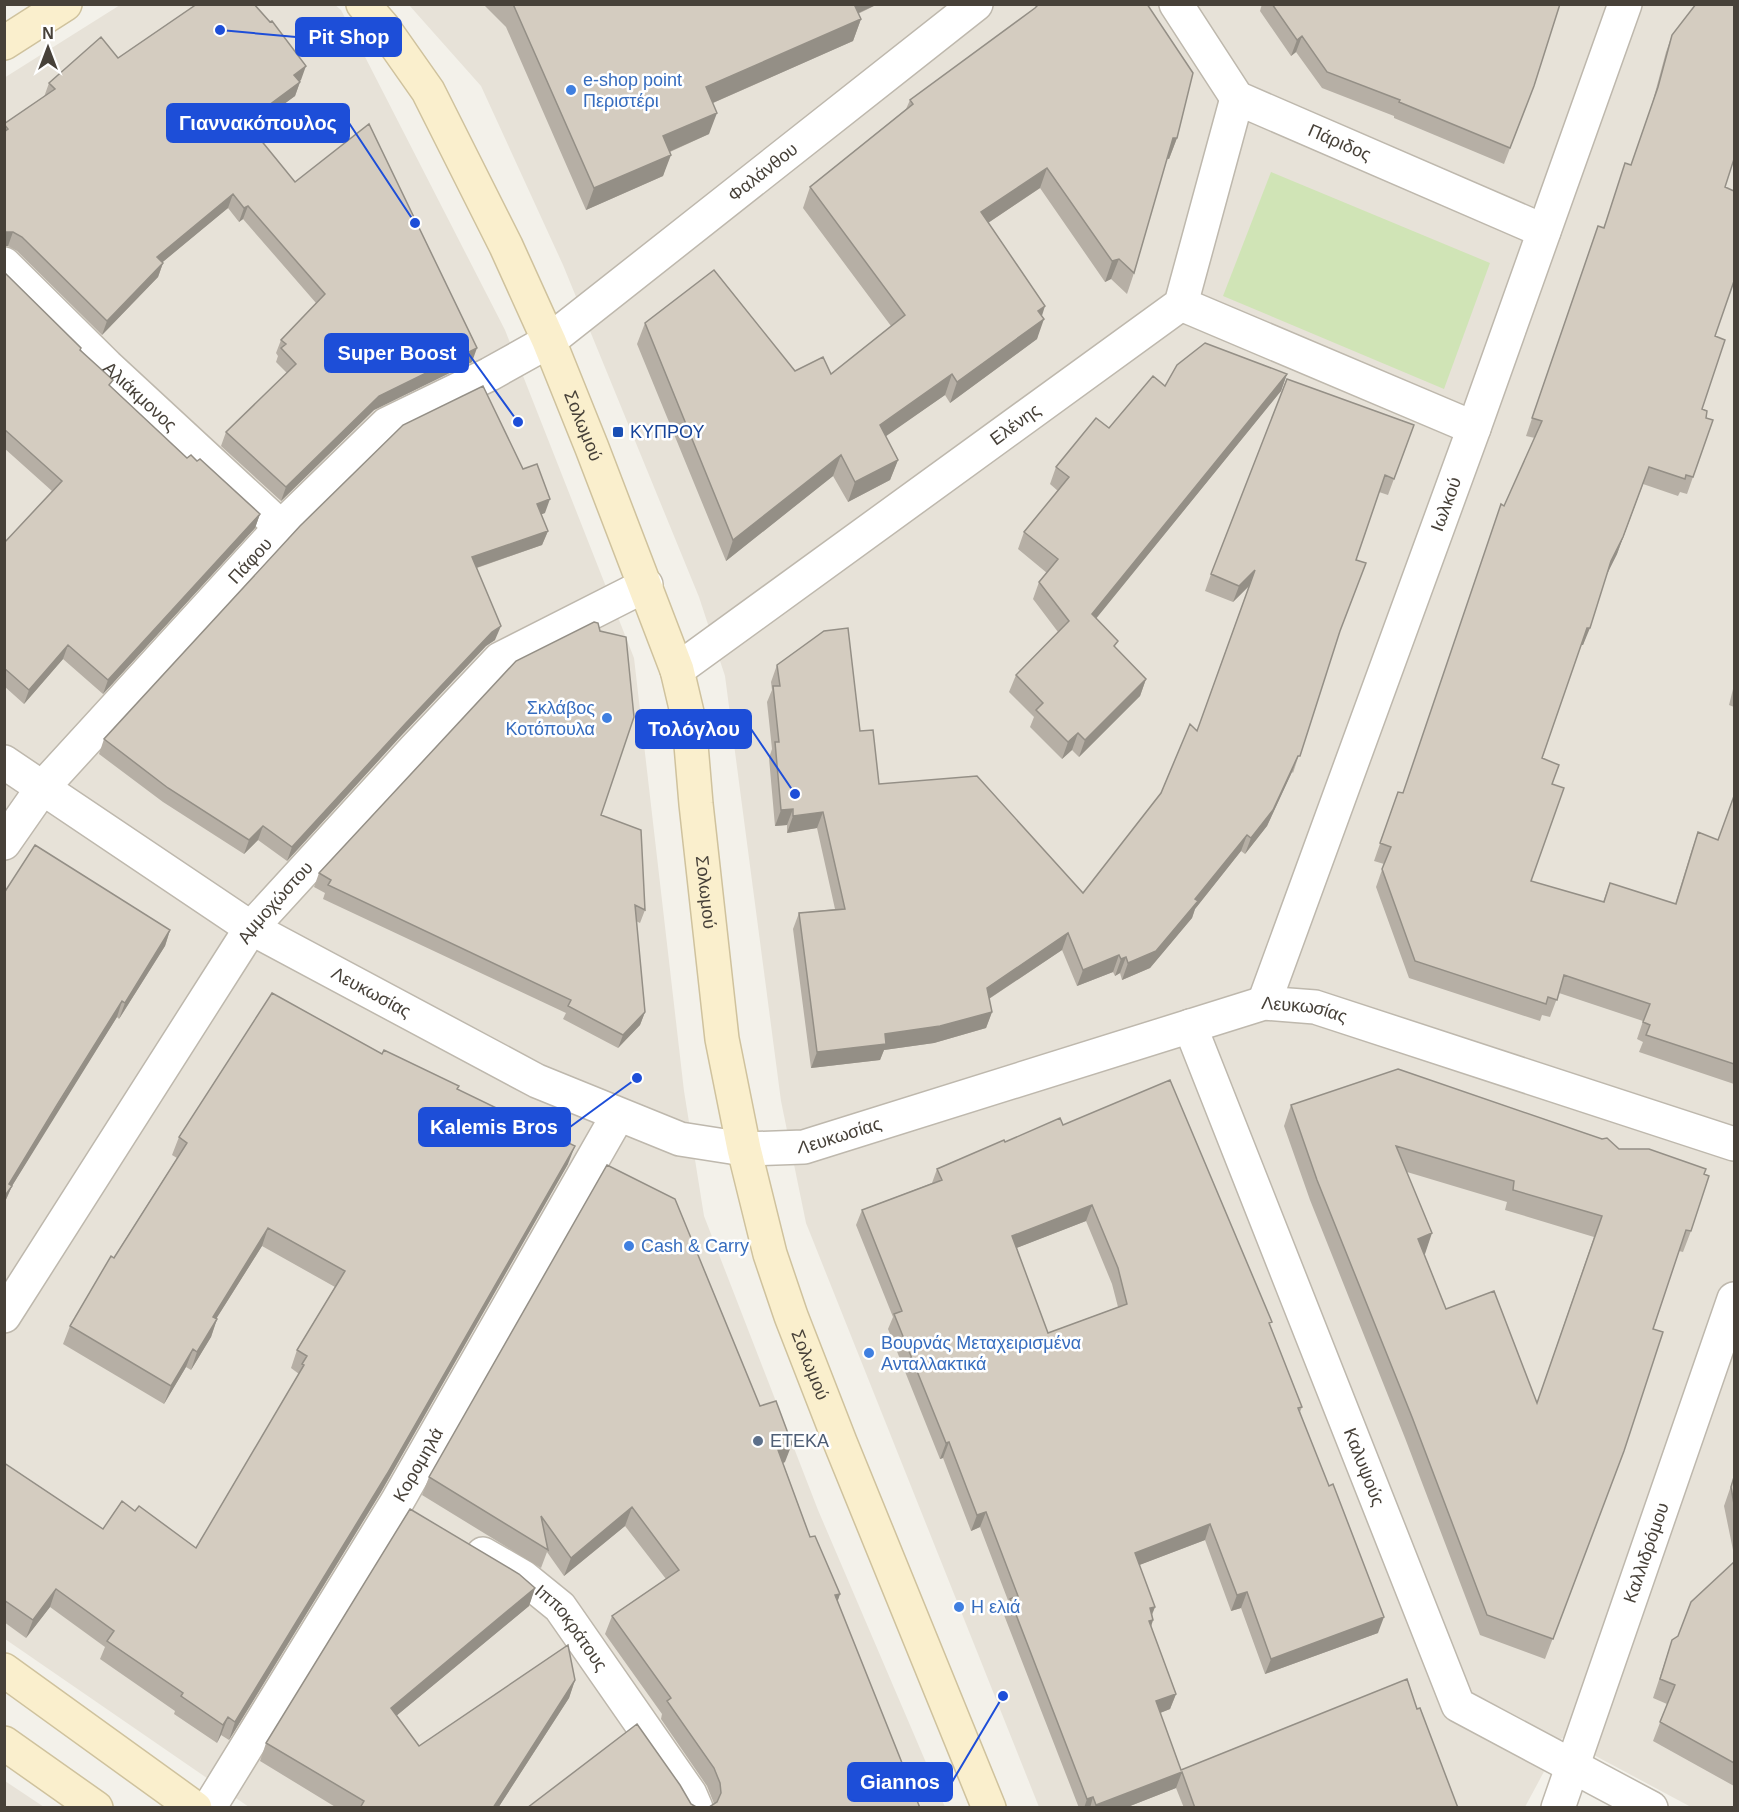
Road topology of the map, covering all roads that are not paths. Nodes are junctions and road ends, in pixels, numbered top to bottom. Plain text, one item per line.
1 (65, 4) edge
2 (363, 4) edge
3 (976, 4) edge
4 (1176, 4) edge
5 (1624, 4) edge
6 (4, 43) edge
7 (1238, 98) junction
8 (1544, 231) junction
9 (4, 264) edge
10 (1181, 304) junction
11 (549, 341) junction
12 (1474, 428) junction
13 (281, 527) junction
14 (646, 585) junction
15 (677, 670) junction
16 (4, 762) edge
17 (43, 788) junction
18 (4, 843) edge
19 (251, 928) junction
20 (1264, 1003) junction
21 (1190, 1026) junction
22 (618, 1115) junction
23 (1734, 1144) edge
24 (744, 1149) junction
25 (1734, 1299) edge
26 (4, 1316) edge
27 (397, 1502) junction
28 (426, 1519) edge
29 (455, 1537) edge
30 (4, 1670) edge
31 (4, 1743) edge
32 (1573, 1764) junction
33 (96, 1808) edge
34 (195, 1808) edge
35 (209, 1808) edge
36 (696, 1808) edge
37 (989, 1808) edge
38 (1558, 1808) edge
39 (1651, 1808) edge

1 - 6 street
2 - 11 street, Σολωμού
3 - 11 street, Φαλάνθου
4 - 7 street
5 - 8 street, Ιωλκού
7 - 8 street, Πάριδος
7 - 10 street
8 - 12 street, Ιωλκού
9 - 13 street, Αλιάκμονος
10 - 12 street
10 - 15 street, Ελένης
11 - 13 street, Πάφου
11 - 14 street, Σολωμού
12 - 20 street, Ιωλκού
13 - 17 street, Πάφου
14 - 15 street, Σολωμού
14 - 19 street, Αμμοχώστου
15 - 24 street, Σολωμού
16 - 17 street, Λευκωσίας
17 - 18 street, Πάφου
17 - 19 street, Λευκωσίας
19 - 22 street, Λευκωσίας
19 - 26 street, Αμμοχώστου
20 - 21 street, Λευκωσίας
20 - 23 street, Λευκωσίας
21 - 24 street, Λευκωσίας
21 - 32 street, Καλυψούς
22 - 24 street, Λευκωσίας
22 - 27 street, Κορομηλά
24 - 37 street, Σολωμού
25 - 32 street, Καλλιδρόμου
27 - 28 street
27 - 35 street, Κορομηλά
29 - 36 street, Ιπποκράτους
30 - 34 street
31 - 33 street
32 - 38 street, Καλλιδρόμου
32 - 39 street, Καλυψούς

